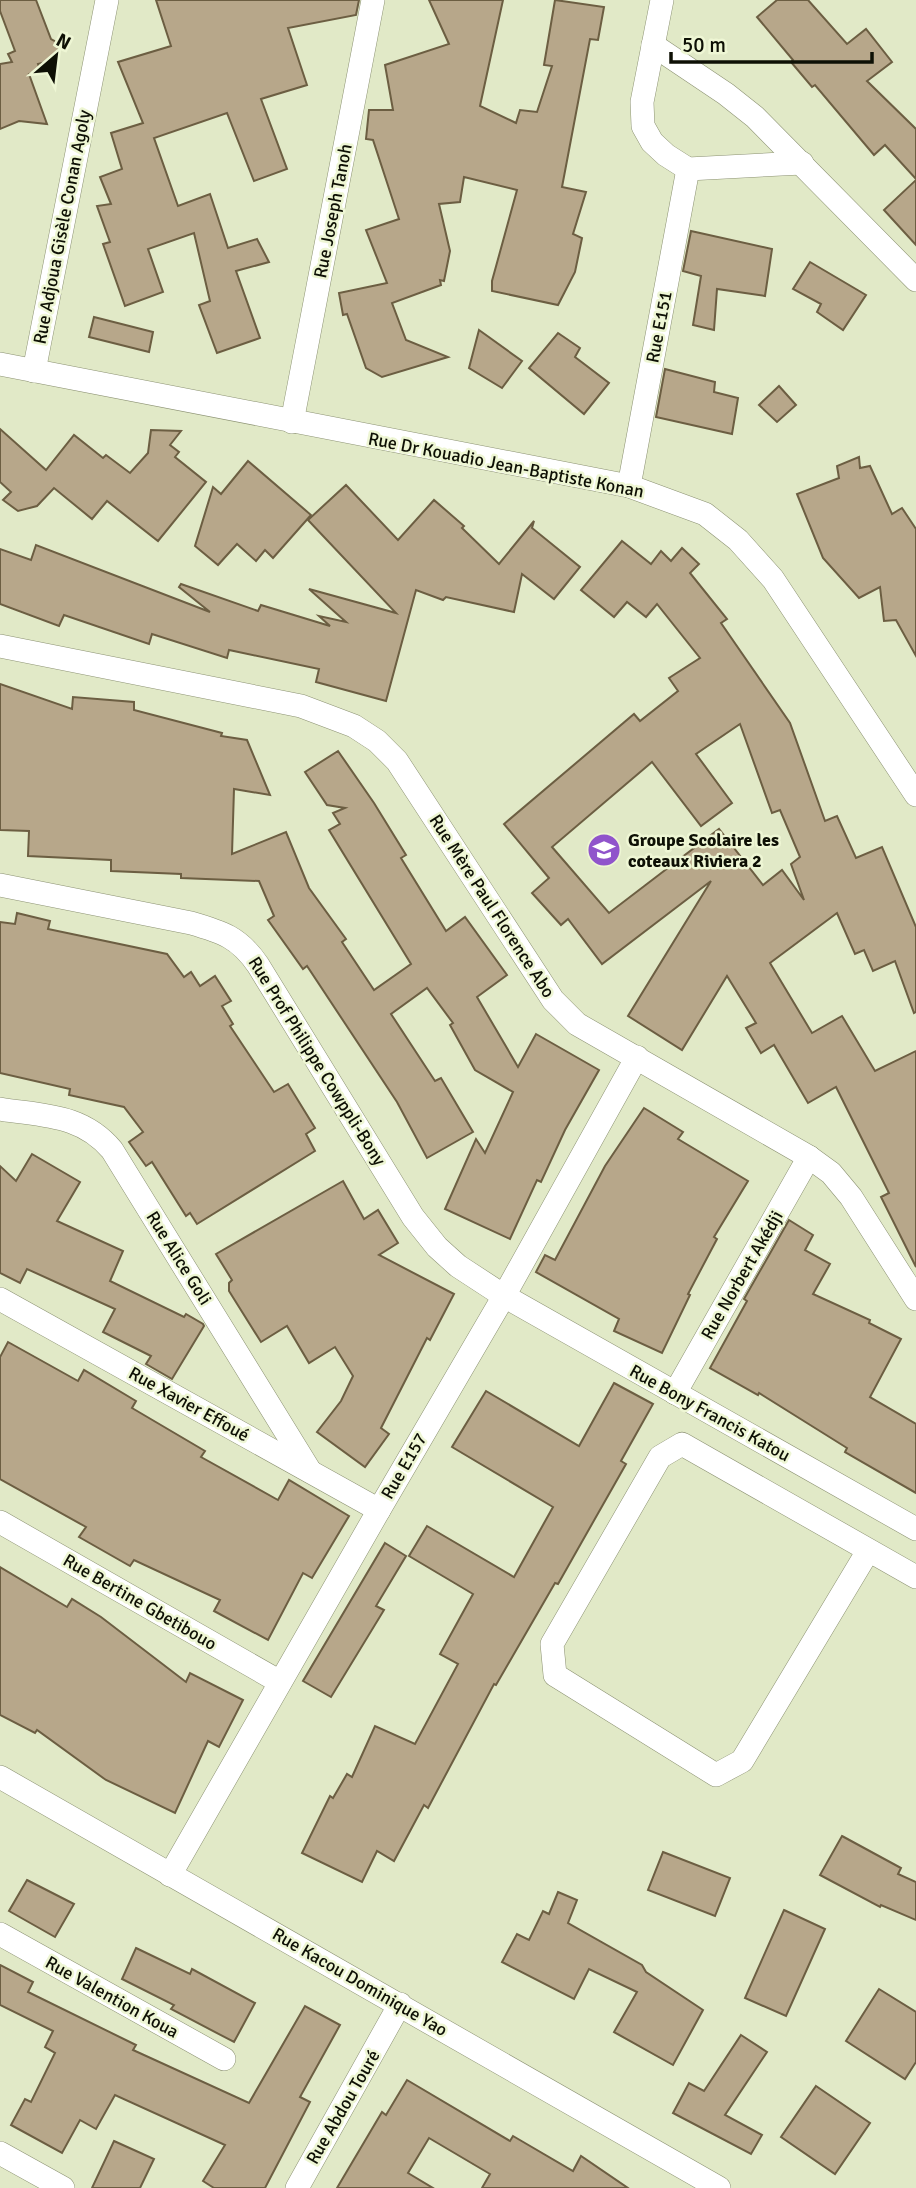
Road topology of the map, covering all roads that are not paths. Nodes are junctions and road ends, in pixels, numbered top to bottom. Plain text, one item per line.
1 (107, 0) edge
2 (373, 0) edge
3 (662, 0) edge
4 (653, 45) junction
5 (802, 163) junction
6 (688, 169) junction
7 (916, 280) edge
8 (0, 364) edge
9 (34, 371) junction
10 (292, 422) junction
11 (629, 486) junction
12 (0, 646) edge
13 (916, 795) edge
14 (0, 885) edge
15 (637, 1057) junction
16 (0, 1109) edge
17 (810, 1157) junction
18 (504, 1296) junction
19 (916, 1299) edge
20 (0, 1300) edge
21 (675, 1393) junction
22 (310, 1471) junction
23 (379, 1510) junction
24 (0, 1522) edge
25 (916, 1529) edge
26 (869, 1551) junction
27 (916, 1577) edge
28 (280, 1682) junction
29 (0, 1777) edge
30 (170, 1875) junction
31 (0, 1934) edge
32 (400, 2004) junction
33 (224, 2059) dead end
34 (0, 2153) edge
35 (63, 2188) edge
36 (297, 2188) edge
37 (719, 2188) edge

1 - 9 street, Rue Adjoua Gisèle Conan Agoly
2 - 10 street, Rue Joseph Tanoh
3 - 4 street
4 - 5 street
4 - 6 street
5 - 6 street
5 - 7 street
6 - 11 street, Rue E151
8 - 9 street, Rue Dr Kouadio Jean-Baptiste Konan
9 - 10 street, Rue Dr Kouadio Jean-Baptiste Konan
10 - 11 street, Rue Dr Kouadio Jean-Baptiste Konan
11 - 13 street, Rue Dr Kouadio Jean-Baptiste Konan
12 - 15 street, Rue Mère Paul Florence Abo
14 - 18 street, Rue Prof Philippe Cowppli-Bony
15 - 17 street, Rue Mère Paul Florence Abo
15 - 18 street, Rue E157
16 - 22 street, Rue Alice Goli
17 - 19 street, Rue Mère Paul Florence Abo
17 - 21 street, Rue Norbert Akédji
18 - 21 street, Rue Bony Francis Katou
18 - 23 street, Rue E157
20 - 22 street, Rue Xavier Effoué
21 - 25 street, Rue Bony Francis Katou
22 - 23 street, Rue Xavier Effoué
23 - 28 street, Rue E157
24 - 28 street, Rue Bertine Gbetibouo
26 - 26 street
26 - 27 street
28 - 30 street, Rue E157
29 - 30 street, Rue Kacou Dominique Yao
30 - 32 street, Rue Kacou Dominique Yao
31 - 33 street, Rue Valention Koua
32 - 36 street, Rue Abdou Touré
32 - 37 street, Rue Kacou Dominique Yao
34 - 35 street

